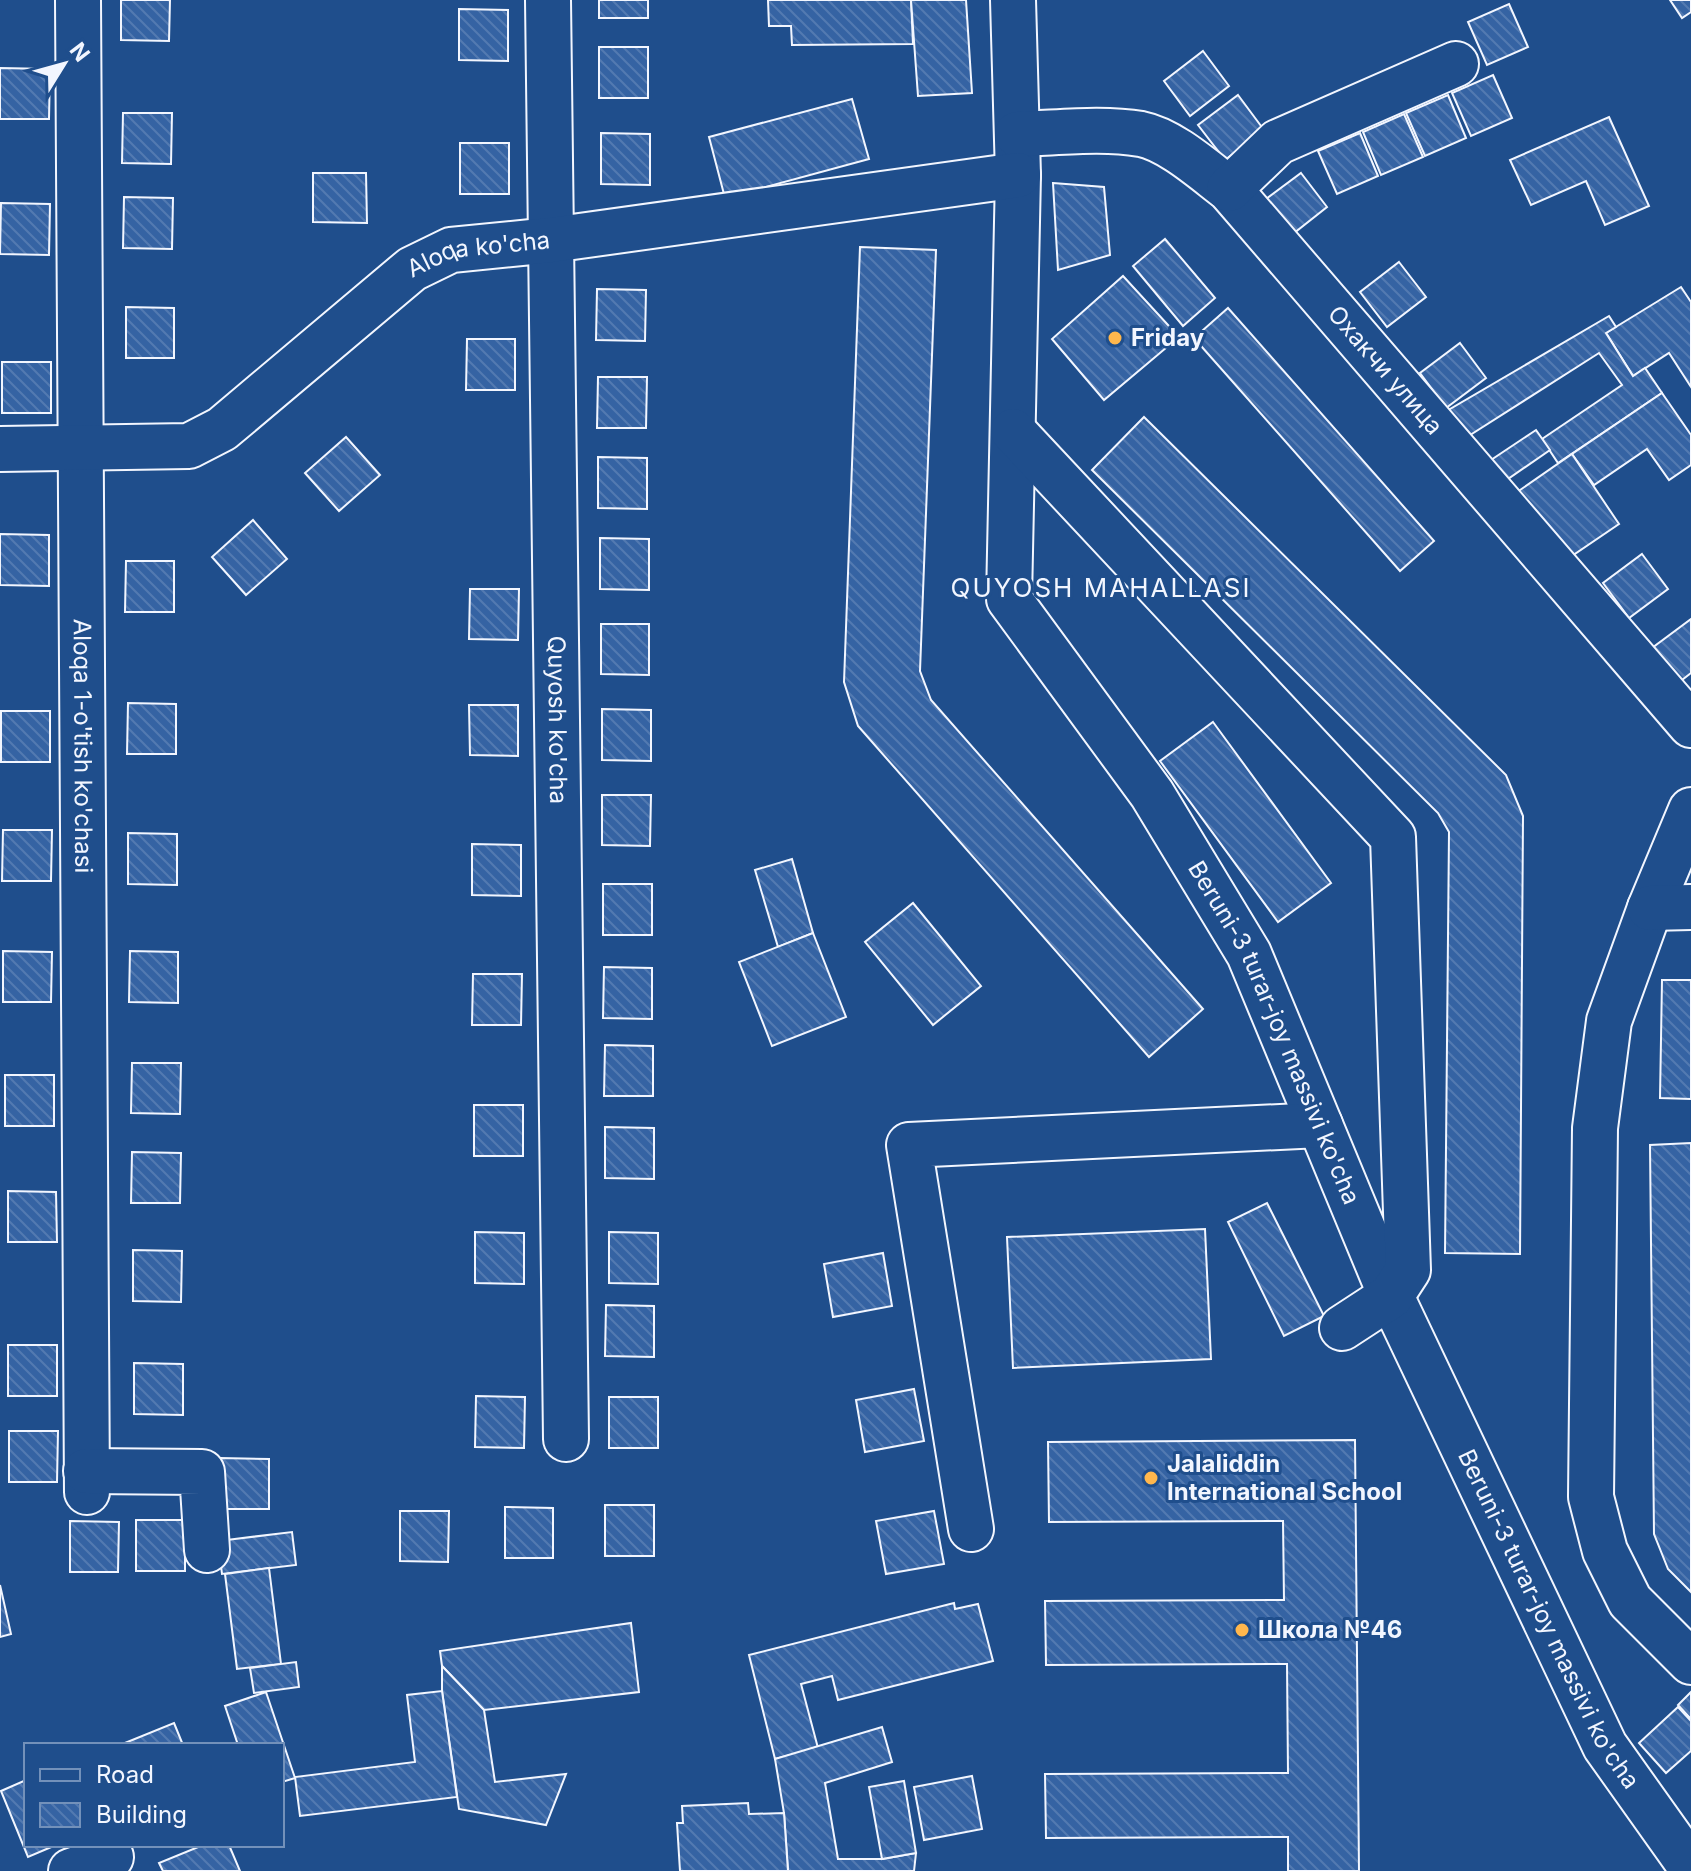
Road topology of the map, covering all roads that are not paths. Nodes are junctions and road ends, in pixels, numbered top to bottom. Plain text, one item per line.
1 (78, 0) edge
2 (548, 0) edge
3 (1013, 0) edge
4 (1456, 64) dead end
5 (1017, 154) junction
6 (1229, 189) junction
7 (551, 240) junction
8 (1013, 431) junction
9 (81, 448) junction
10 (0, 449) edge
11 (1691, 725) edge
12 (1691, 810) edge
13 (1670, 908) edge
14 (1320, 1125) junction
15 (1391, 1296) junction
16 (1342, 1328) dead end
17 (566, 1439) dead end
18 (971, 1529) dead end
19 (207, 1550) dead end
20 (1691, 1662) edge
21 (1691, 1867) edge

1 - 9 street, Aloqa 1-o'tish ko'chasi
2 - 7 street, Quyosh ko'cha
3 - 5 street, Beruni-3 turar-joy massivi ko'cha
4 - 6 street
5 - 6 street, Охакчи улица
5 - 7 street, Aloqa ko'cha
5 - 8 street, Beruni-3 turar-joy massivi ko'cha
6 - 11 street, Охакчи улица
7 - 9 street, Aloqa ko'cha
7 - 17 street, Quyosh ko'cha
8 - 14 street, Beruni-3 turar-joy massivi ko'cha
8 - 15 street
9 - 10 street, Aloqa ko'cha
9 - 19 street, Aloqa 1-o'tish ko'chasi
12 - 13 street
13 - 20 street
14 - 15 street, Beruni-3 turar-joy massivi ko'cha
14 - 18 street
15 - 16 street
15 - 21 street, Beruni-3 turar-joy massivi ko'cha

